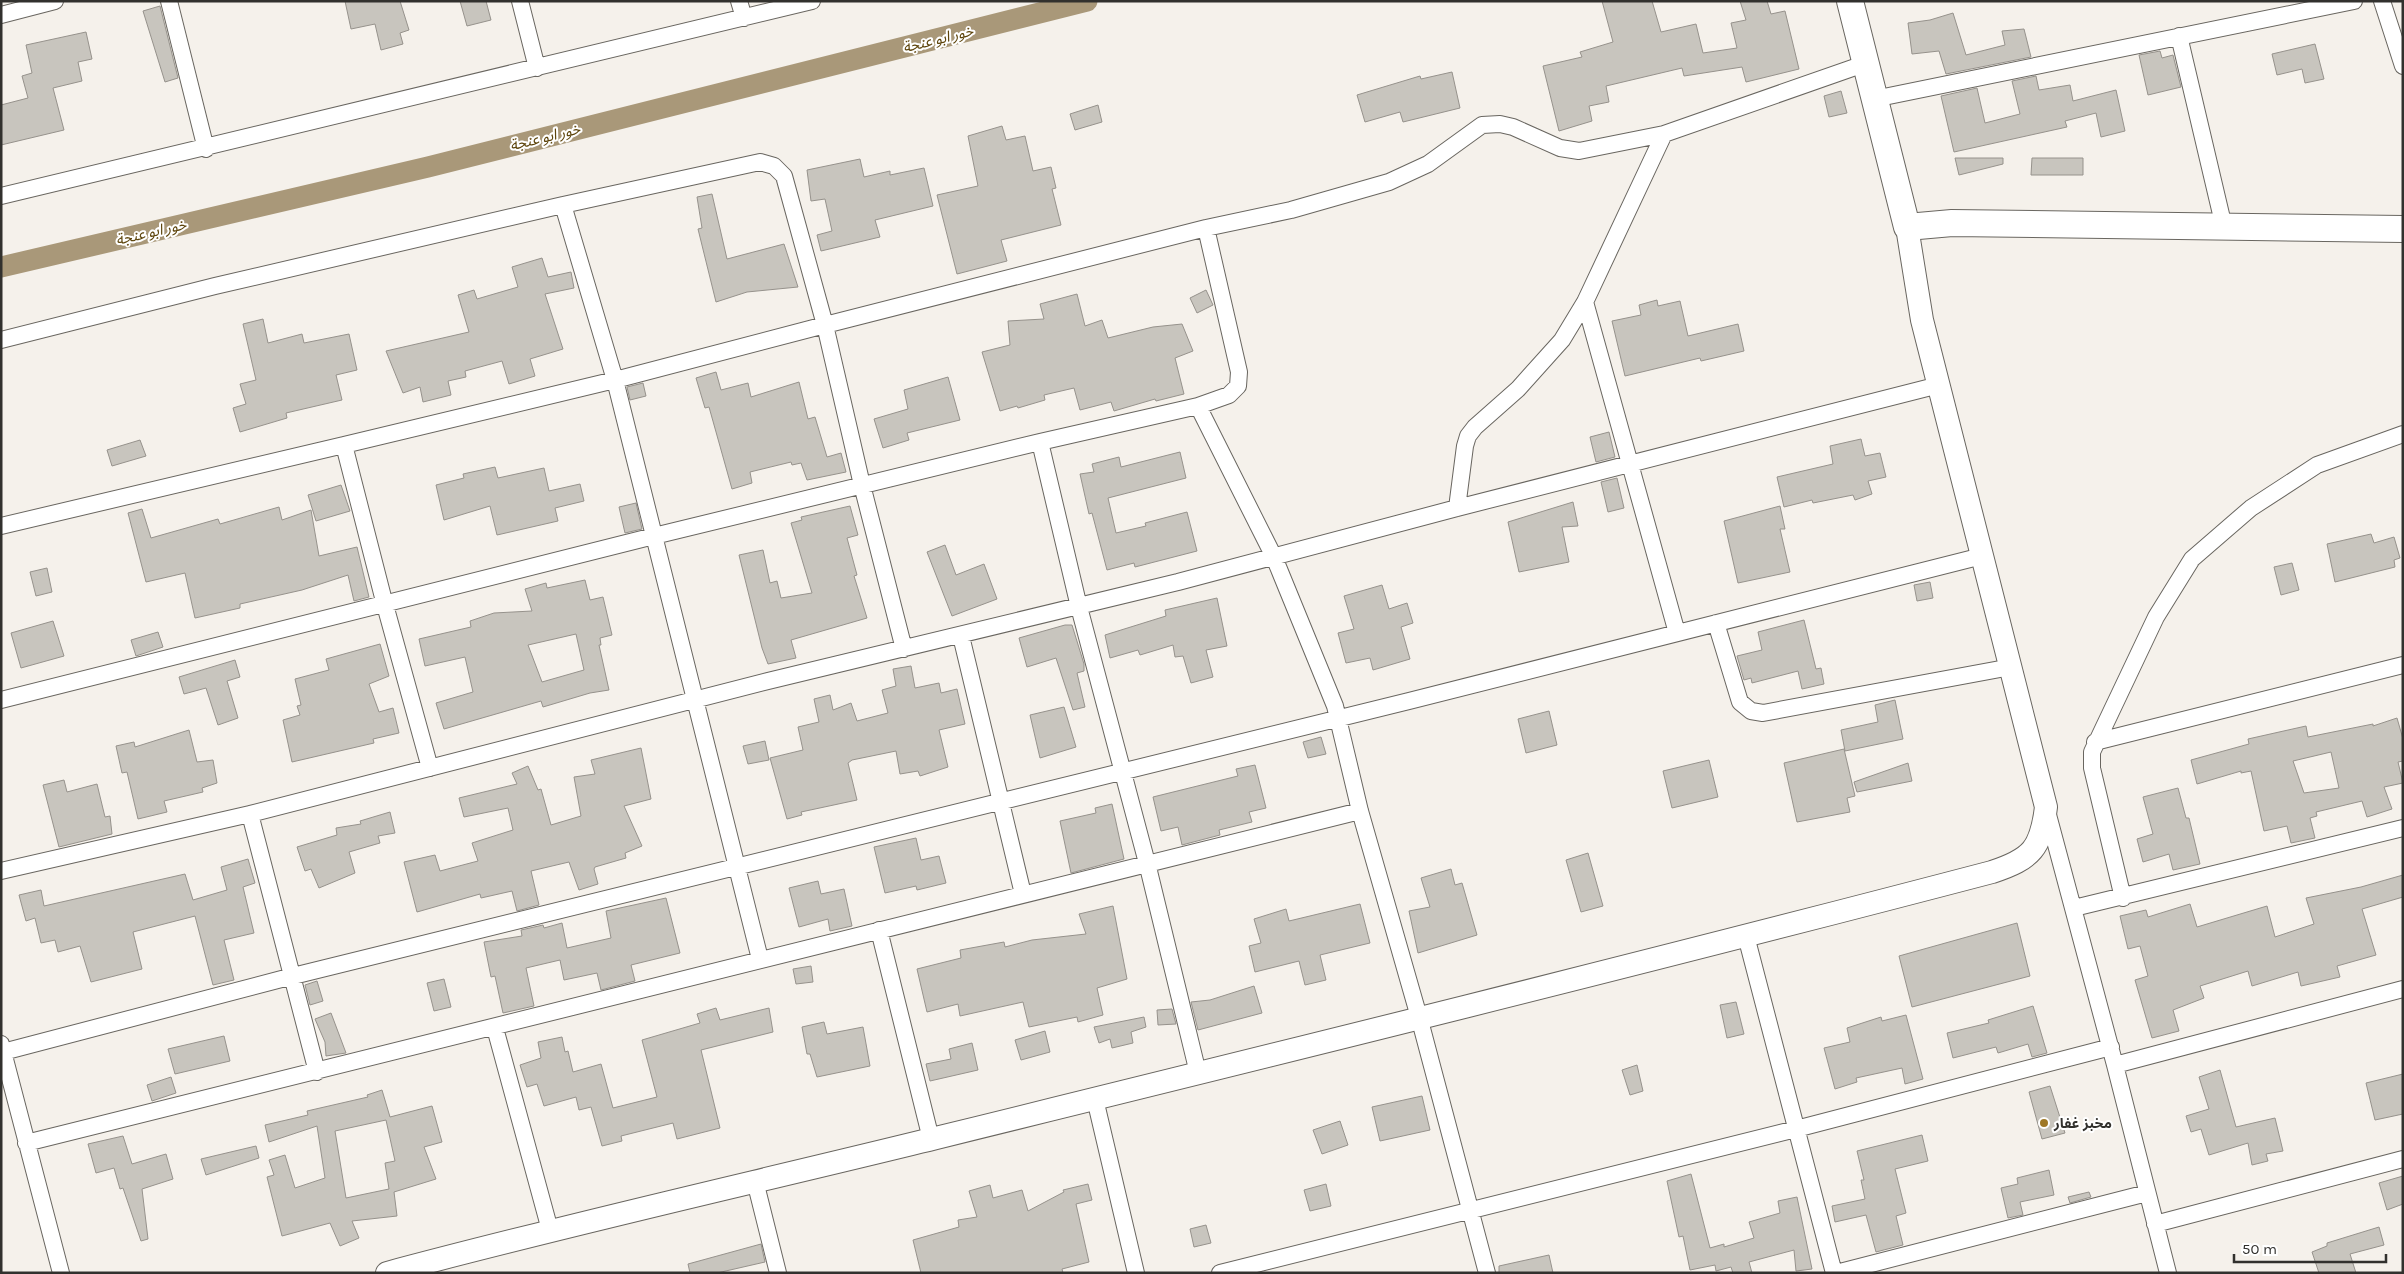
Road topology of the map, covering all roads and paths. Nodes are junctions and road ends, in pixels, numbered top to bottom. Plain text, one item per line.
1 (55, 1) edge
2 (169, 1) edge
3 (520, 1) edge
4 (739, 1) edge
5 (812, 1) edge
6 (1850, 1) edge
7 (2354, 1) edge
8 (2382, 1) edge
9 (1, 15) edge
10 (744, 18) junction
11 (2179, 36) junction
12 (1864, 64) junction
13 (2403, 66) edge
14 (537, 68) junction
15 (1874, 99) junction
16 (1664, 134) junction
17 (206, 148) junction
18 (1, 196) edge
19 (563, 205) junction
20 (1907, 227) junction
21 (1206, 228) junction
22 (2224, 228) junction
23 (2403, 229) edge
24 (1585, 302) junction
25 (825, 326) junction
26 (1, 340) edge
27 (615, 380) junction
28 (1939, 385) junction
29 (1198, 406) junction
30 (2403, 434) edge
31 (1040, 442) junction
32 (344, 445) junction
33 (1632, 465) junction
34 (862, 485) junction
35 (1457, 508) junction
36 (1, 526) edge
37 (654, 536) junction
38 (1982, 556) junction
39 (1274, 557) junction
40 (385, 605) junction
41 (1079, 607) junction
42 (1716, 623) junction
43 (1677, 633) junction
44 (961, 636) junction
45 (904, 649) junction
46 (2403, 665) edge
47 (2011, 667) junction
48 (1, 700) edge
49 (696, 701) junction
50 (1338, 717) junction
51 (2096, 742) junction
52 (430, 768) junction
53 (1123, 771) junction
54 (999, 800) junction
55 (2046, 806) junction
56 (1360, 811) junction
57 (250, 814) junction
58 (2403, 828) edge
59 (1147, 863) junction
60 (736, 866) junction
61 (1, 871) edge
62 (1023, 894) junction
63 (2123, 898) junction
64 (2074, 908) junction
65 (879, 930) junction
66 (1746, 936) junction
67 (760, 959) junction
68 (293, 976) junction
69 (2403, 990) edge
70 (1419, 1017) junction
71 (495, 1028) junction
72 (2111, 1047) junction
73 (2, 1048) edge
74 (2116, 1065) junction
75 (317, 1072) junction
76 (1198, 1073) junction
77 (1094, 1099) junction
78 (1796, 1129) junction
79 (931, 1139) junction
80 (26, 1143) junction
81 (2403, 1159) edge
82 (755, 1181) junction
83 (2147, 1193) junction
84 (1470, 1211) junction
85 (2155, 1224) junction
86 (550, 1230) junction
87 (433, 1267) edge
88 (61, 1273) edge
89 (387, 1273) edge
90 (778, 1273) edge
91 (1136, 1273) edge
92 (1220, 1273) edge
93 (1487, 1273) edge
94 (1835, 1273) edge
95 (2168, 1273) edge

1 - 9 street
2 - 17 street
3 - 14 street
4 - 10 street
5 - 10 street
6 - 12 highway
7 - 11 street
8 - 13 street
10 - 14 street
11 - 15 street
11 - 22 street
12 - 15 highway
12 - 16 street
14 - 17 street
15 - 20 highway
16 - 21 street
16 - 24 street
17 - 18 street
19 - 25 street
19 - 26 street
19 - 27 street
20 - 22 highway
20 - 28 main road
21 - 25 street
21 - 29 street
22 - 23 highway
24 - 33 street
24 - 35 street
25 - 27 street
25 - 34 street
27 - 32 street
27 - 37 street
28 - 33 street
28 - 38 main road
29 - 31 street
29 - 39 street
30 - 51 street
31 - 34 street
31 - 41 street
32 - 36 street
32 - 40 street
33 - 35 street
33 - 43 street
34 - 37 street
34 - 45 street
35 - 39 street
37 - 40 street
37 - 49 street
38 - 42 street
38 - 47 main road
39 - 41 street
39 - 50 street
40 - 48 street
40 - 52 street
41 - 44 street
41 - 53 street
42 - 43 street
42 - 47 street
43 - 50 street
44 - 45 street
44 - 54 street
45 - 49 street
46 - 51 street
47 - 55 main road
49 - 52 street
49 - 60 street
50 - 53 street
50 - 56 street
51 - 63 street
52 - 57 street
53 - 54 street
53 - 59 street
54 - 60 street
54 - 62 street
55 - 64 street
55 - 66 main road
56 - 59 street
56 - 70 street
57 - 61 street
57 - 68 street
58 - 63 street
59 - 62 street
59 - 76 street
60 - 67 street
60 - 68 street
62 - 65 street
63 - 64 street
64 - 72 street
65 - 67 street
65 - 79 street
66 - 70 main road
66 - 78 street
67 - 71 street
68 - 73 street
68 - 75 street
69 - 74 street
70 - 76 main road
70 - 84 street
71 - 75 street
71 - 86 street
72 - 74 street
72 - 78 street
73 - 80 street
74 - 83 street
75 - 80 street
76 - 77 main road
77 - 79 main road
77 - 91 street
78 - 84 street
78 - 94 street
79 - 82 main road
80 - 88 street
81 - 85 street
82 - 86 main road
82 - 90 street
83 - 85 street
83 - 94 street
84 - 92 street
84 - 93 street
85 - 95 street
86 - 87 main road
87 - 89 main road

